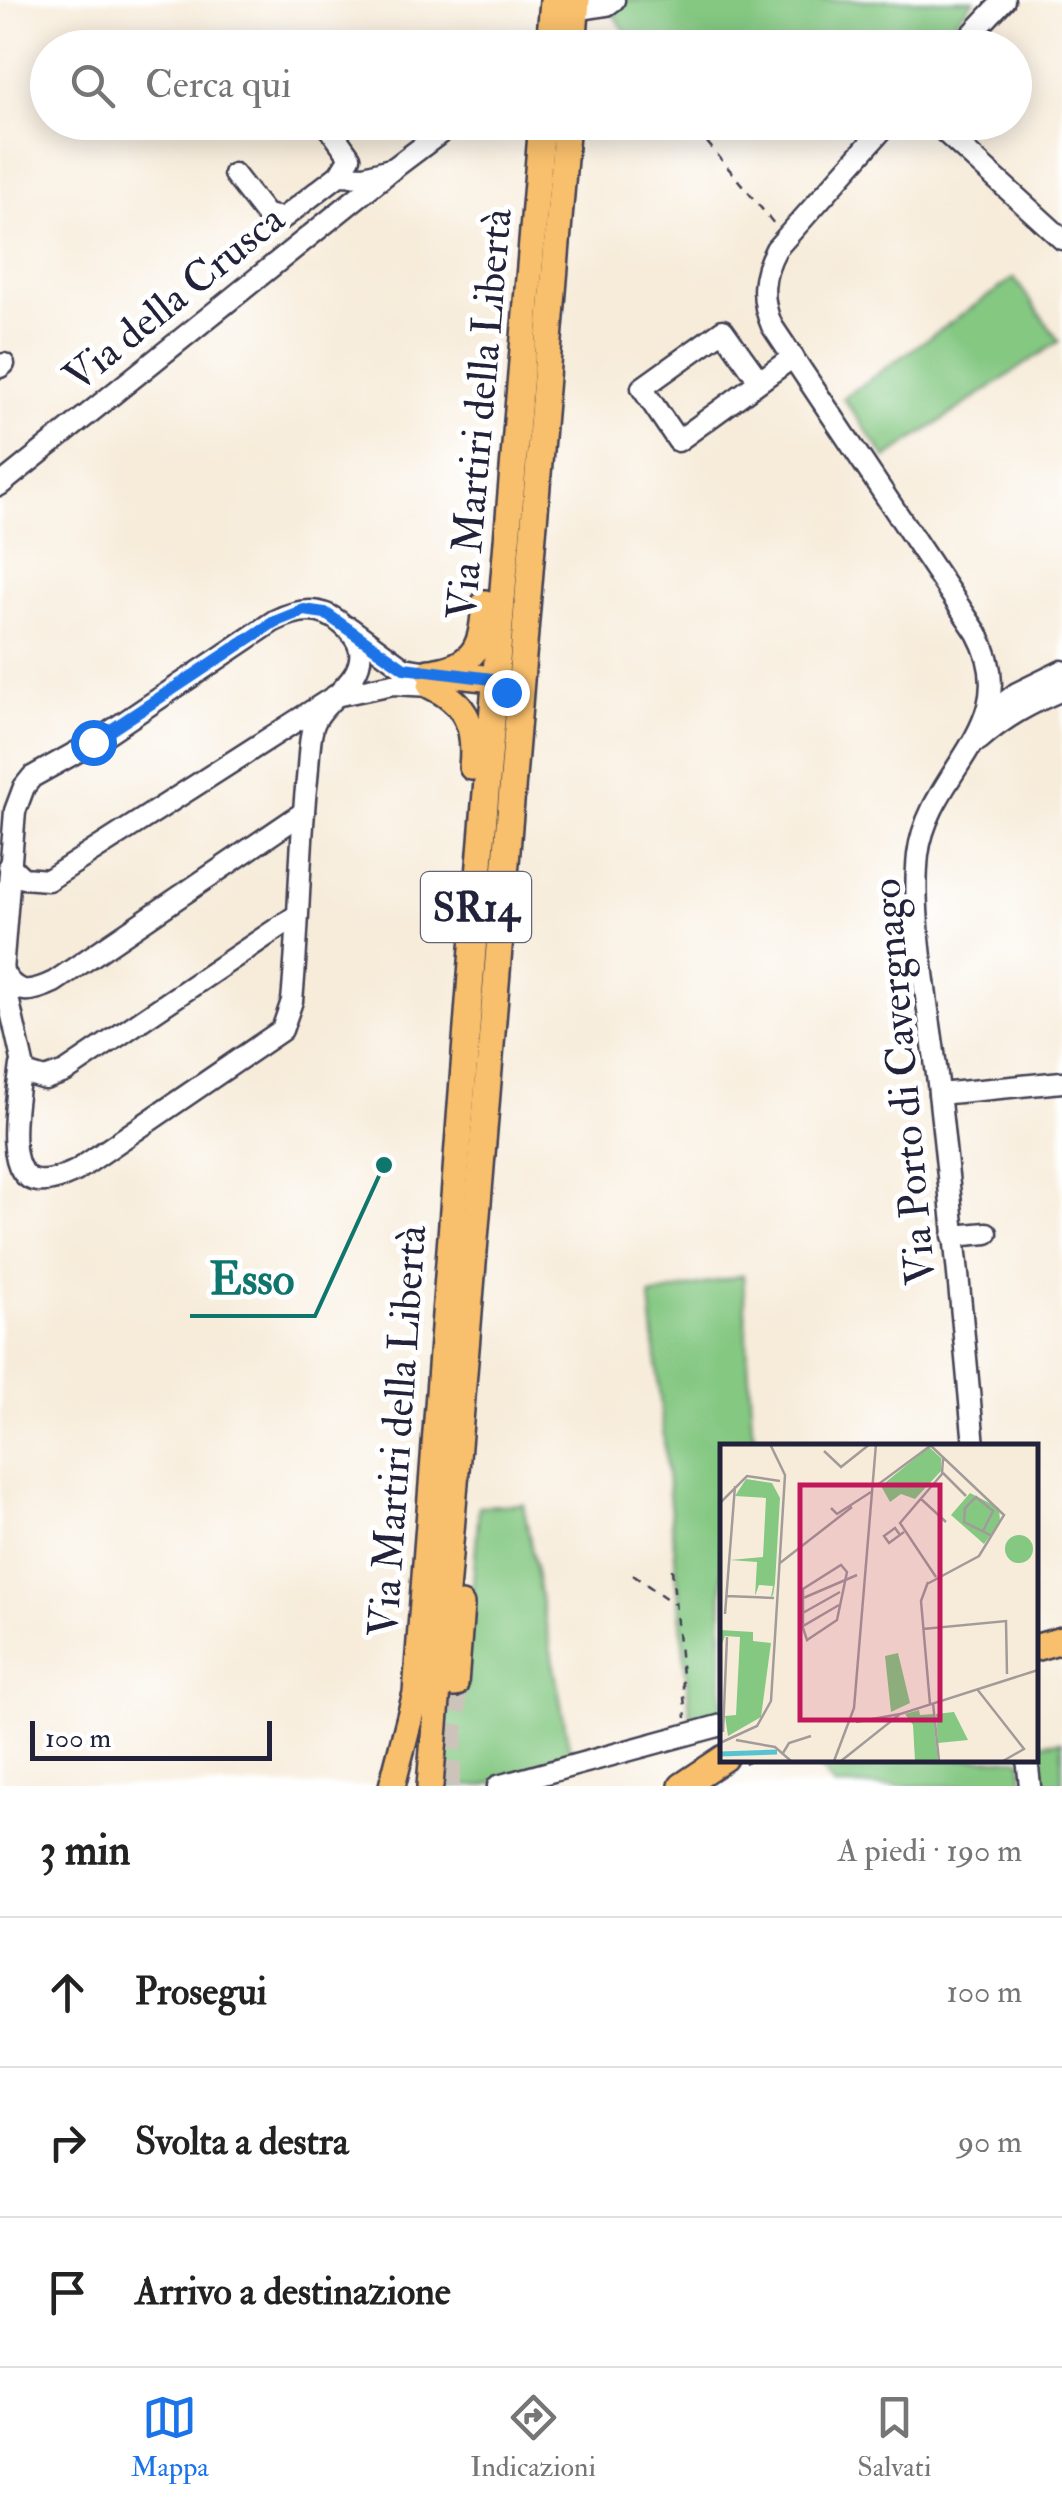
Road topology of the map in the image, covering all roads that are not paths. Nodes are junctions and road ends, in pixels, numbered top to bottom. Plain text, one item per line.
1 (614, 0) edge
2 (1004, 0) edge
3 (568, 4) edge
4 (557, 30) edge
5 (571, 30) edge
6 (976, 30) edge
7 (338, 140) edge
8 (431, 140) edge
9 (540, 140) edge
10 (565, 140) edge
11 (872, 140) edge
12 (954, 140) edge
13 (394, 168) junction
14 (234, 174) dead end
15 (339, 176) junction
16 (1062, 240) edge
17 (792, 357) junction
18 (758, 379) junction
19 (515, 442) junction
20 (538, 476) junction
21 (0, 485) edge
22 (340, 622) junction
23 (984, 646) junction
24 (397, 663) junction
25 (1062, 671) edge
26 (430, 679) junction
27 (497, 684) junction
28 (382, 686) junction
29 (1022, 690) junction
30 (1054, 693) edge
31 (335, 696) junction
32 (978, 734) junction
33 (304, 812) junction
34 (10, 865) junction
35 (297, 915) junction
36 (474, 936) junction
37 (500, 946) junction
38 (2, 970) edge
39 (20, 1065) junction
40 (489, 1081) junction
41 (1062, 1082) edge
42 (939, 1094) junction
43 (988, 1233) dead end
44 (953, 1236) junction
45 (974, 1444) edge
46 (1062, 1640) edge
47 (1037, 1647) edge
48 (455, 1684) tunnel mouth
49 (416, 1693) junction
50 (720, 1726) edge
51 (720, 1761) edge
52 (1027, 1761) edge
53 (392, 1786) edge
54 (412, 1786) edge
55 (430, 1786) edge
56 (498, 1786) edge
57 (682, 1786) edge
58 (1030, 1786) edge

1 - 3 street
2 - 6 street
3 - 4 main road
3 - 5 main road
7 - 15 street
8 - 13 street, Via della Crusca
9 - 19 main road, Via Martiri della Libertà / SR14
10 - 20 main road, Via Martiri della Libertà / SR14
11 - 17 street, Via Porto di Cavergnago
12 - 16 street
13 - 15 street
13 - 21 street, Via della Crusca
14 - 15 street
17 - 18 street
17 - 23 street, Via Porto di Cavergnago
18 - 18 street
19 - 26 main road
19 - 27 main road, Via Martiri della Libertà / SR14
20 - 27 main road
20 - 37 main road, Via Martiri della Libertà / SR14
22 - 24 street
22 - 31 street
22 - 34 street
23 - 29 street
23 - 32 street, Via Porto di Cavergnago
24 - 26 street
24 - 28 street
25 - 29 street
26 - 27 main road
26 - 28 street
26 - 36 main road
27 - 36 main road, Via Martiri della Libertà / SR14
27 - 37 main road
28 - 31 street
29 - 30 street
29 - 32 street
30 - 32 street
31 - 33 street
31 - 34 street
32 - 42 street, Via Porto di Cavergnago
33 - 35 street
33 - 38 street
34 - 38 street
35 - 39 street
35 - 39 street
36 - 49 main road, Via Martiri della Libertà / SR14
37 - 40 main road, Via Martiri della Libertà / SR14
38 - 39 street
40 - 48 main road, Via Martiri della Libertà / SR14
40 - 55 main road, Via Martiri della Libertà / SR14
41 - 42 street
42 - 44 street, Via Porto di Cavergnago
43 - 44 street
44 - 45 street, Via Porto di Cavergnago
46 - 47 main road
49 - 53 main road, Via Martiri della Libertà / SR14
49 - 54 main road, SR14
50 - 56 street
51 - 57 main road
52 - 58 street

